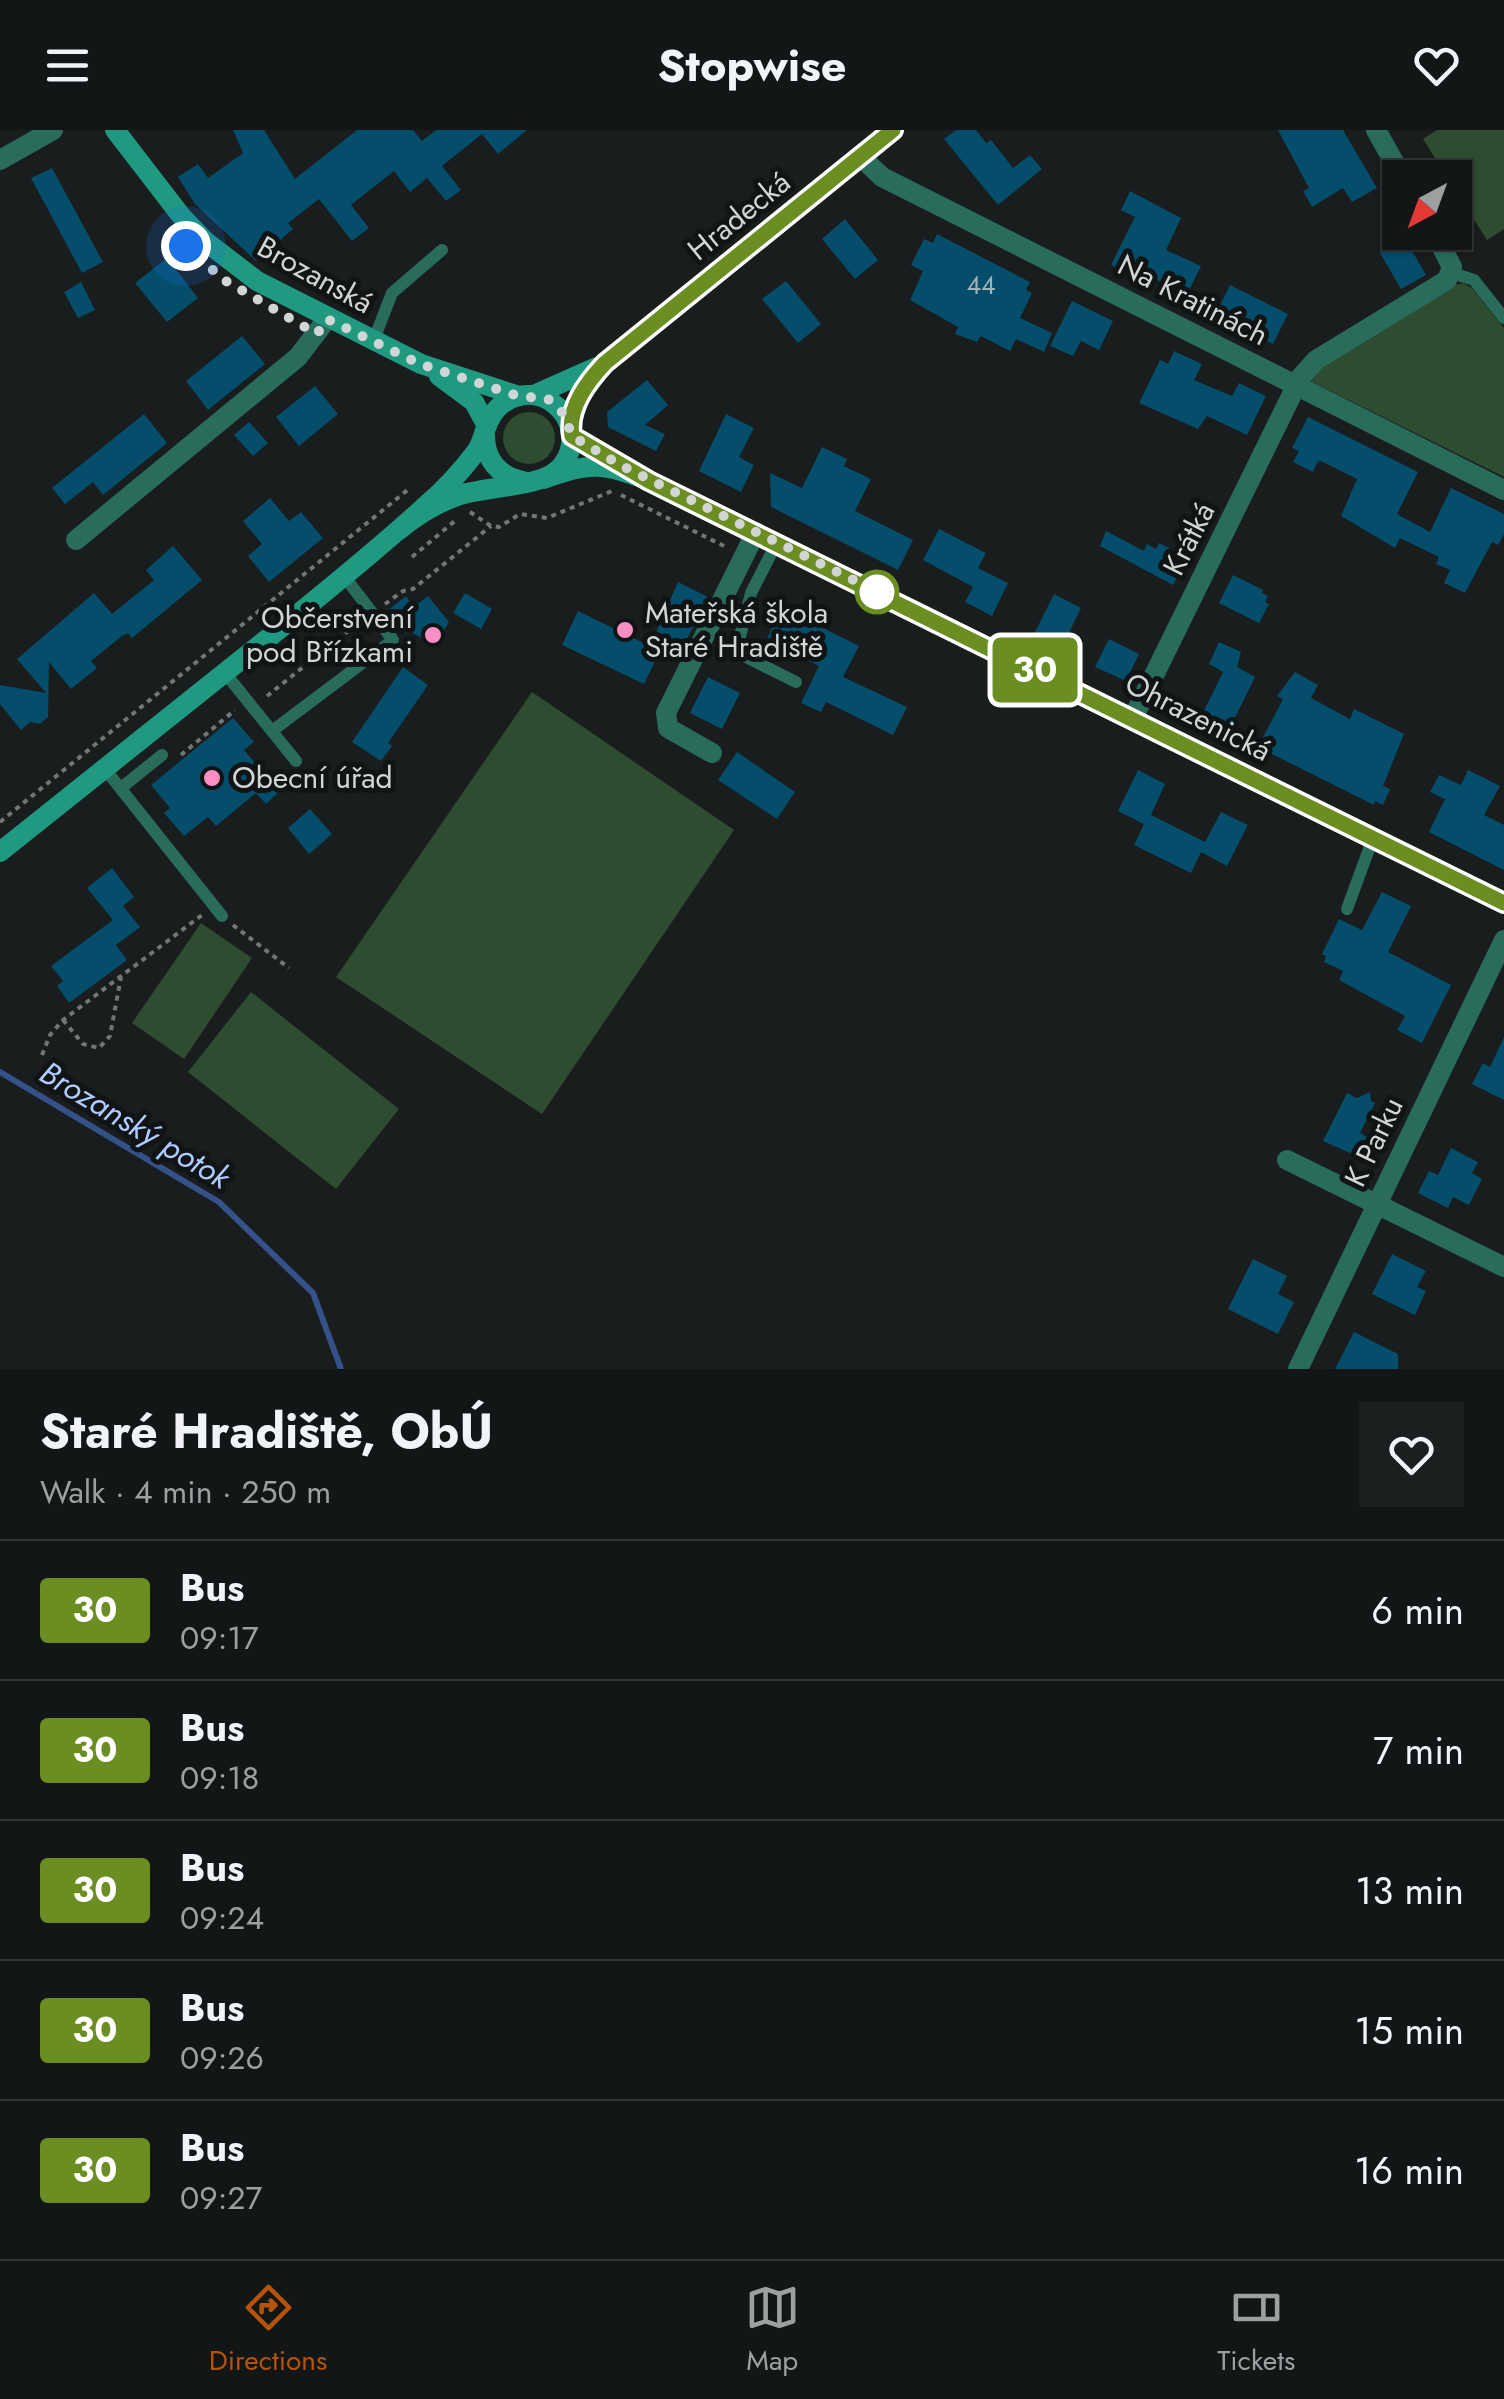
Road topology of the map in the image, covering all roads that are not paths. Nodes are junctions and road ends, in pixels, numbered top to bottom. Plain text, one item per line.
1 (53, 130) edge
2 (115, 130) edge
3 (892, 130) edge
4 (1376, 130) edge
5 (860, 156) junction
6 (0, 160) edge
7 (1393, 160) edge
8 (442, 250) dead end
9 (1444, 250) edge
10 (1452, 273) junction
11 (1504, 318) edge
12 (327, 319) junction
13 (373, 342) junction
14 (622, 348) junction
15 (420, 364) junction
16 (1296, 386) junction
17 (526, 396) junction
18 (486, 429) junction
19 (571, 431) junction
20 (539, 480) junction
21 (649, 481) junction
22 (1504, 490) edge
23 (399, 530) junction
24 (756, 532) junction
25 (76, 540) dead end
26 (776, 542) junction
27 (344, 576) junction
28 (225, 673) junction
29 (796, 682) dead end
30 (1133, 718) junction
31 (272, 732) junction
32 (712, 752) dead end
33 (166, 759) road end
34 (296, 761) dead end
35 (105, 769) junction
36 (121, 788) junction
37 (1373, 838) junction
38 (0, 852) edge
39 (1504, 903) edge
40 (1347, 910) dead end
41 (218, 911) road end
42 (1504, 940) edge
43 (1286, 1160) dead end
44 (1377, 1206) junction
45 (1504, 1267) edge
46 (1298, 1369) edge

1 - 6 street
2 - 12 street, Brozanská
3 - 5 street, Hradecká
4 - 7 street
5 - 14 street, Hradecká
5 - 16 street, Na Kratinách
8 - 13 lane
9 - 10 street
10 - 11 lane
10 - 16 street, Krátká
12 - 13 street, Brozanská
12 - 25 street
13 - 15 street, Brozanská
14 - 17 street, Hradecká
14 - 19 street, Hradecká
15 - 17 street, Brozanská
15 - 18 street, Brozanská
16 - 22 street, Na Kratinách
16 - 30 street, Krátká
17 - 18 street
17 - 19 street
18 - 20 street
18 - 23 street
19 - 20 street
19 - 21 street, Ohrazenická
20 - 21 street, Ohrazenická
20 - 23 street, Ohrazenická
21 - 24 street, Ohrazenická
23 - 27 street
24 - 26 street, Ohrazenická
24 - 32 street
26 - 29 lane
26 - 30 street, Ohrazenická
27 - 28 street
27 - 31 lane
28 - 31 lane
28 - 35 street
30 - 37 street, Ohrazenická
31 - 34 lane
33 - 36 lane
35 - 36 lane
35 - 38 street
36 - 41 lane
37 - 39 street, Ohrazenická
37 - 40 lane
42 - 44 street, K Parku
43 - 44 street
44 - 45 street
44 - 46 street, K Parku

